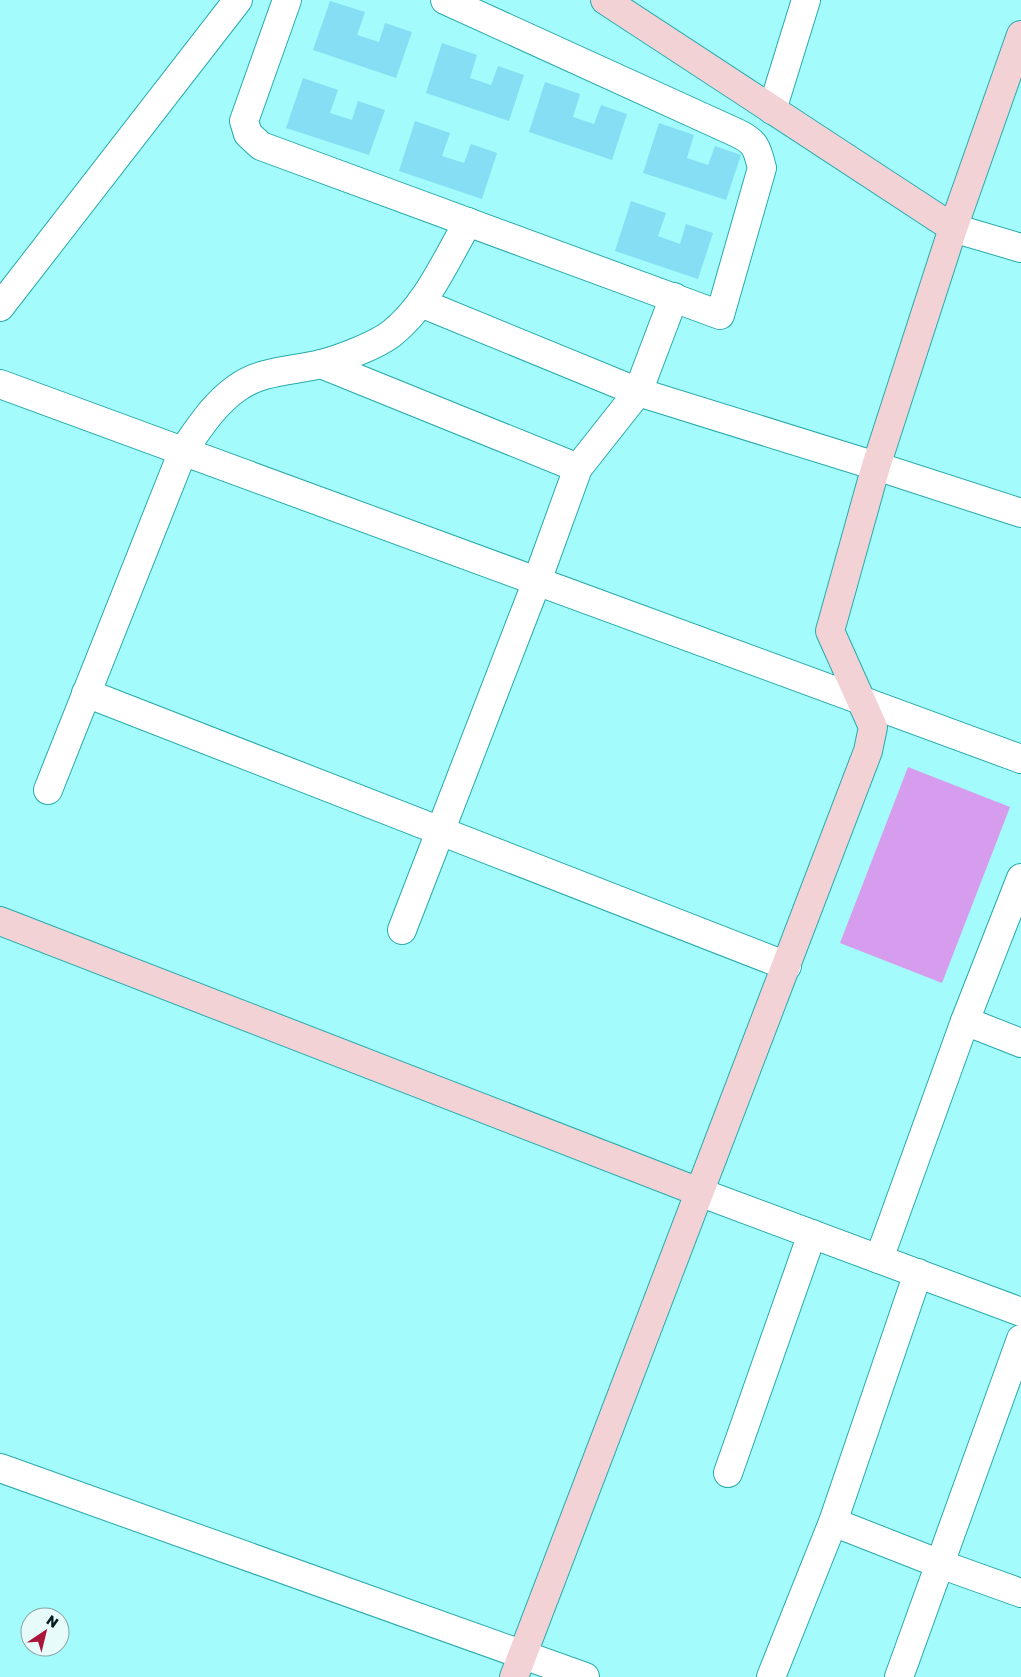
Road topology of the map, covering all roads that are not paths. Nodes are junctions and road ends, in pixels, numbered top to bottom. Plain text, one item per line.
1 (238, 0) edge
2 (287, 0) edge
3 (445, 0) edge
4 (605, 0) edge
5 (806, 0) edge
6 (1021, 35) edge
7 (772, 110) junction
8 (468, 222) junction
9 (953, 228) junction
10 (1021, 248) edge
11 (674, 297) junction
12 (421, 303) junction
13 (0, 307) edge
14 (321, 364) junction
15 (0, 384) edge
16 (638, 392) junction
17 (183, 451) junction
18 (876, 466) junction
19 (578, 468) junction
20 (1021, 513) edge
21 (537, 581) junction
22 (86, 693) junction
23 (860, 700) junction
24 (1021, 759) edge
25 (48, 790) dead end
26 (439, 831) junction
27 (1021, 878) edge
28 (0, 921) edge
29 (402, 930) dead end
30 (787, 966) junction
31 (965, 1021) junction
32 (1021, 1043) edge
33 (699, 1192) junction
34 (812, 1234) junction
35 (879, 1259) junction
36 (918, 1273) junction
37 (1021, 1312) edge
38 (1021, 1339) edge
39 (0, 1468) edge
40 (728, 1473) dead end
41 (833, 1522) junction
42 (940, 1564) junction
43 (1021, 1593) edge
44 (518, 1666) edge
45 (905, 1676) edge
46 (585, 1677) edge
47 (771, 1677) edge

1 - 13 street
2 - 8 street
3 - 11 street
4 - 7 street
5 - 7 street
6 - 9 street
7 - 9 street
8 - 11 street
8 - 12 street
9 - 10 street
9 - 18 street
11 - 16 street
12 - 14 street
12 - 16 street
14 - 17 street
14 - 19 street
15 - 17 street
16 - 18 street
16 - 19 street
17 - 21 street
17 - 22 street
18 - 20 street
18 - 23 street
19 - 21 street
21 - 23 street
21 - 26 street
22 - 25 street
22 - 26 street
23 - 24 street
23 - 30 street
26 - 29 street
26 - 30 street
27 - 31 street
28 - 33 street
30 - 33 street
31 - 32 street
31 - 35 street
33 - 34 street
33 - 44 street
34 - 35 street
34 - 40 street
35 - 36 street
36 - 37 street
36 - 41 street
38 - 42 street
39 - 44 street
41 - 42 street
41 - 47 street
42 - 43 street
42 - 45 street
44 - 46 street

